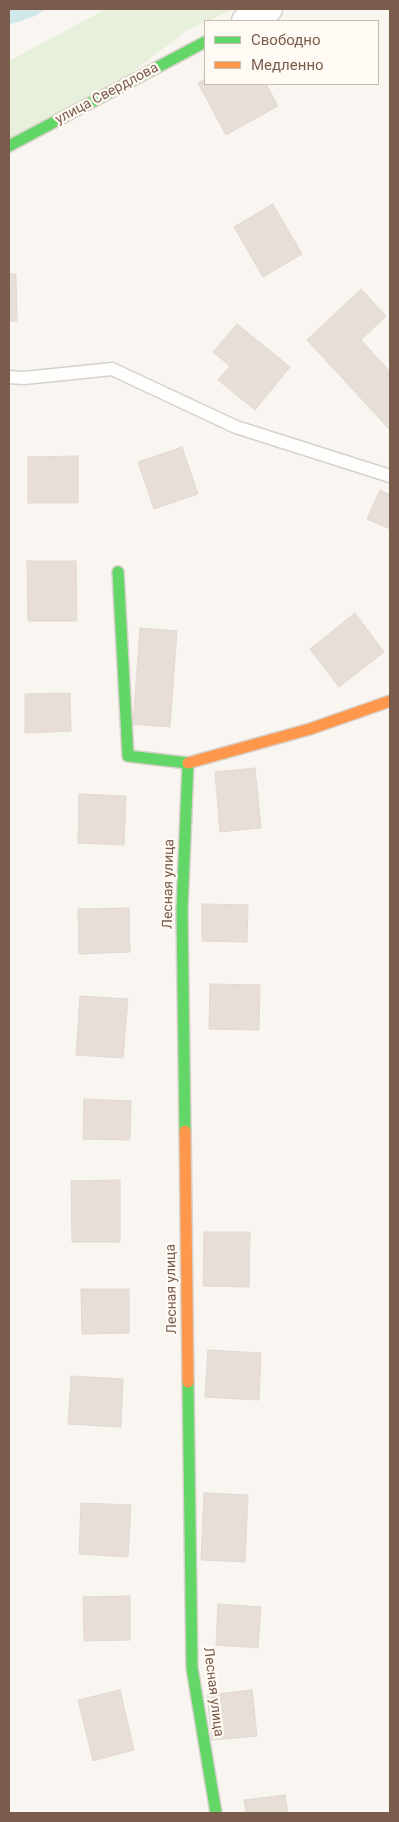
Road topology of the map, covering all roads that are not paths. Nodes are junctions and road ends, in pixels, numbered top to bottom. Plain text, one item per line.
1 (269, 9) edge
2 (247, 20) edge
3 (204, 43) edge
4 (9, 146) edge
5 (9, 377) edge
6 (390, 476) edge
7 (118, 572) dead end
8 (390, 701) edge
9 (188, 763) junction
10 (216, 1813) edge

1 - 2 street
3 - 4 street, улица Свердлова
5 - 6 lane
7 - 9 street
8 - 9 street
9 - 10 street, Лесная улица

